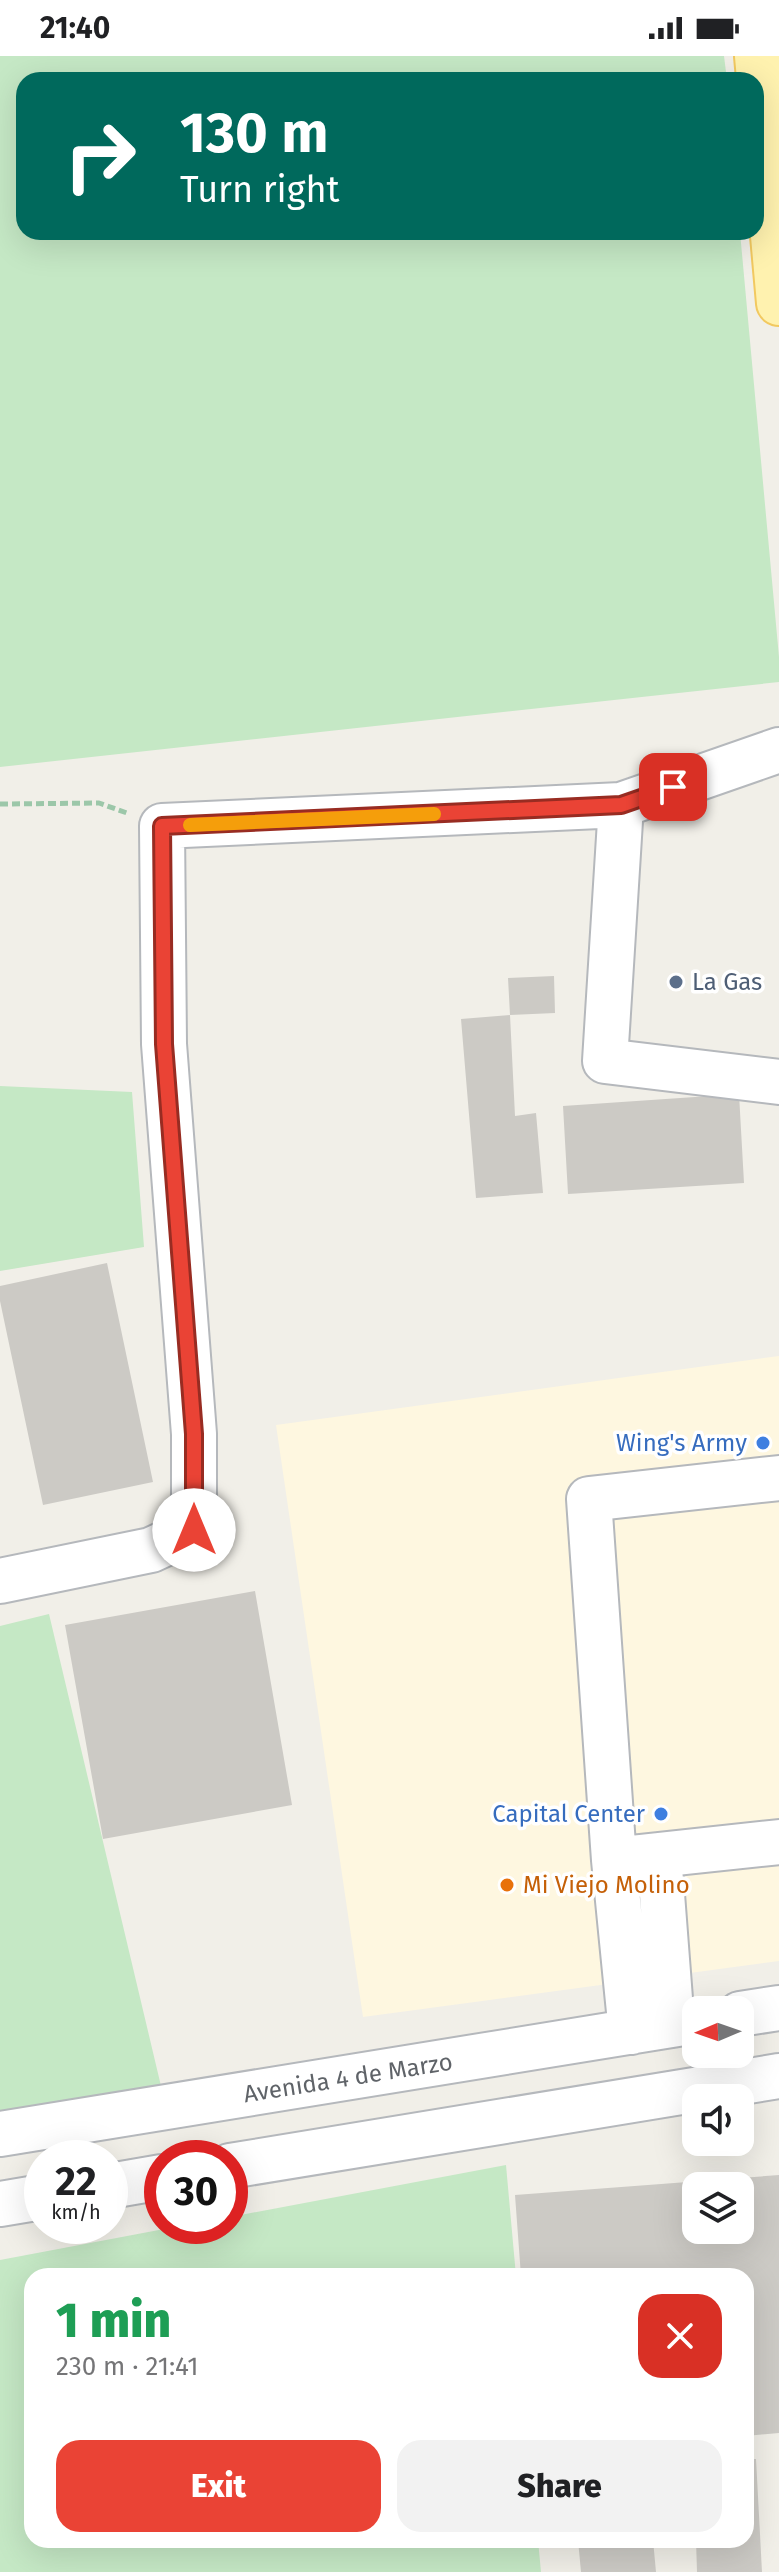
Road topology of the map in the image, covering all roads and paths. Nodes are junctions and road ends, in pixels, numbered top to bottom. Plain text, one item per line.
1 (764, 135) edge
2 (779, 303) edge
3 (779, 750) edge
4 (0, 804) edge
5 (621, 805) junction
6 (162, 826) junction
7 (779, 1082) edge
8 (779, 1478) edge
9 (0, 1581) edge
10 (779, 1842) edge
11 (659, 1855) junction
12 (614, 1860) junction
13 (779, 2008) edge
14 (754, 2012) edge
15 (667, 2026) edge
16 (779, 2076) edge
17 (0, 2134) edge
18 (248, 2163) edge
19 (24, 2200) edge
20 (0, 2204) edge

1 - 2 main road
3 - 5 street
4 - 6 path
5 - 6 street
5 - 7 street
6 - 9 street
8 - 12 street
10 - 11 street
11 - 12 street
11 - 15 street
12 - 15 street
13 - 14 street
15 - 17 street, Avenida 4 de Marzo
16 - 18 street
19 - 20 street

